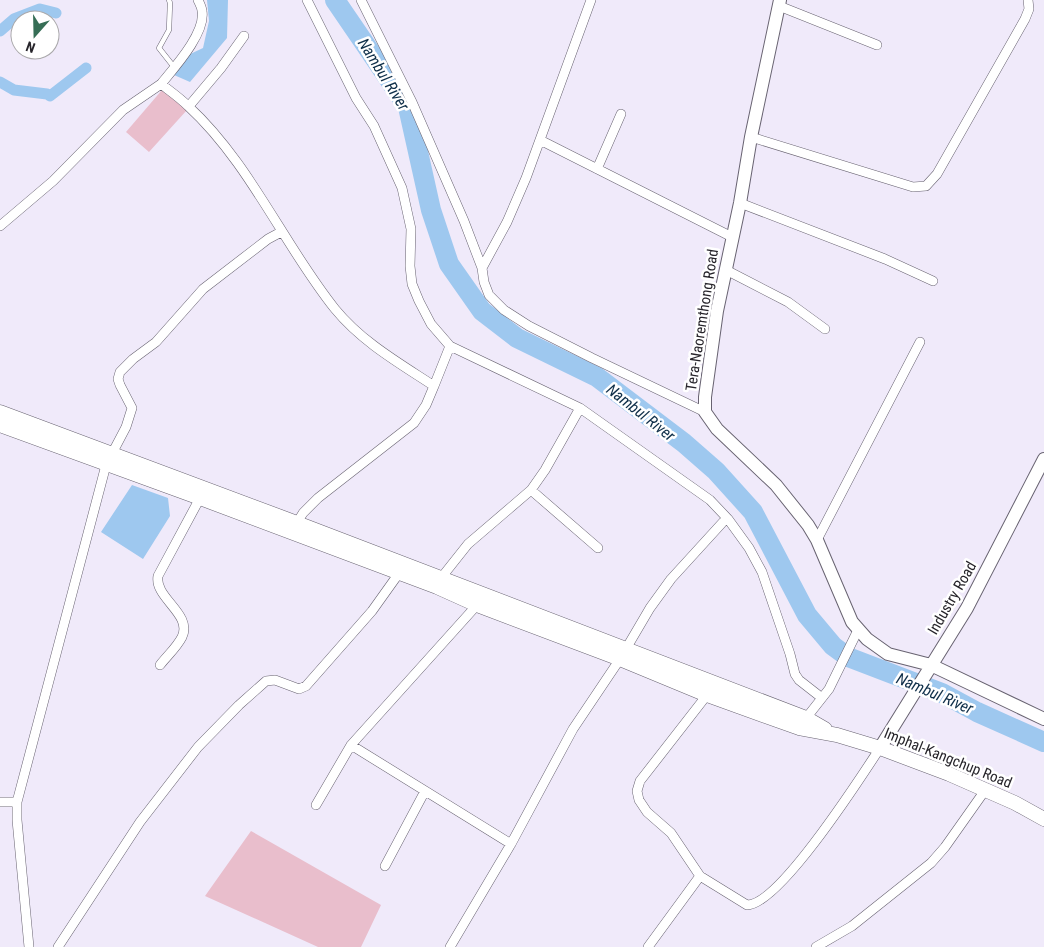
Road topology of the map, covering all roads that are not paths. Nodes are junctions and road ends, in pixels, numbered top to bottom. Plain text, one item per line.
1 (169, 0) edge
2 (198, 0) edge
3 (307, 0) edge
4 (361, 0) edge
5 (591, 0) edge
6 (1028, 0) edge
7 (779, 3) edge
8 (244, 36) dead end
9 (877, 45) dead end
10 (174, 67) junction
11 (161, 84) junction
12 (188, 106) junction
13 (621, 114) dead end
14 (751, 137) junction
15 (540, 140) junction
16 (597, 169) junction
17 (740, 203) junction
18 (0, 226) edge
19 (281, 232) junction
20 (732, 238) junction
21 (482, 268) junction
22 (726, 270) junction
23 (933, 281) dead end
24 (825, 328) dead end
25 (920, 342) dead end
26 (450, 346) junction
27 (434, 386) junction
28 (580, 408) junction
29 (0, 412) edge
30 (705, 412) junction
31 (0, 425) edge
32 (109, 459) junction
33 (1044, 459) edge
34 (531, 490) junction
35 (200, 498) junction
36 (728, 519) junction
37 (294, 528) junction
38 (818, 540) junction
39 (598, 548) dead end
40 (402, 569) junction
41 (441, 578) junction
42 (477, 605) junction
43 (858, 630) junction
44 (623, 654) junction
45 (160, 665) dead end
46 (928, 670) junction
47 (708, 695) junction
48 (822, 698) junction
49 (1043, 715) edge
50 (802, 723) junction
51 (351, 745) junction
52 (880, 748) junction
53 (986, 789) junction
54 (426, 790) junction
55 (0, 802) edge
56 (17, 802) junction
57 (316, 805) dead end
58 (1044, 819) edge
59 (511, 844) junction
60 (385, 866) dead end
61 (700, 876) junction
62 (29, 947) edge
63 (58, 947) edge
64 (450, 947) edge
65 (648, 947) edge
66 (816, 947) edge

1 - 10 lane
2 - 10 street
3 - 26 street
4 - 21 street
5 - 15 street
6 - 14 street
7 - 9 street
7 - 14 street, Tera-Naoremthong Road
8 - 12 street
10 - 11 street
11 - 12 street
11 - 18 street
12 - 19 street
13 - 16 street
14 - 17 street, Tera-Naoremthong Road
15 - 16 street
15 - 21 street
16 - 20 street
17 - 20 street, Tera-Naoremthong Road
17 - 23 street
19 - 27 street
19 - 32 street
20 - 22 street, Tera-Naoremthong Road
21 - 30 street
22 - 24 street
22 - 30 street, Tera-Naoremthong Road
25 - 38 street
26 - 27 street
26 - 28 street
27 - 37 street
28 - 34 street
28 - 36 street
29 - 32 main road
30 - 38 street, Tera-Naoremthong Road
31 - 32 main road
32 - 35 main road
32 - 37 main road
32 - 56 street
33 - 46 street, Industry Road
34 - 39 street
34 - 41 street
35 - 37 main road
35 - 45 street
36 - 44 street
36 - 48 street
37 - 40 main road
38 - 43 street, Tera-Naoremthong Road
40 - 41 main road
40 - 42 main road
40 - 63 street
41 - 44 main road
42 - 44 main road
42 - 51 street
43 - 46 street, Tera-Naoremthong Road
43 - 48 street
44 - 47 main road
44 - 50 main road
44 - 59 street
46 - 49 street, Tera-Naoremthong Road
46 - 52 street, Industry Road
47 - 50 main road
47 - 61 street
48 - 50 street
50 - 52 main road, Imphal-Kangchup Road
51 - 54 street
51 - 57 street
52 - 53 main road, Imphal-Kangchup Road
52 - 61 street
53 - 58 main road, Imphal-Kangchup Road
53 - 66 street
54 - 59 street
54 - 60 street
55 - 56 street
56 - 62 street
59 - 64 street
61 - 65 street

